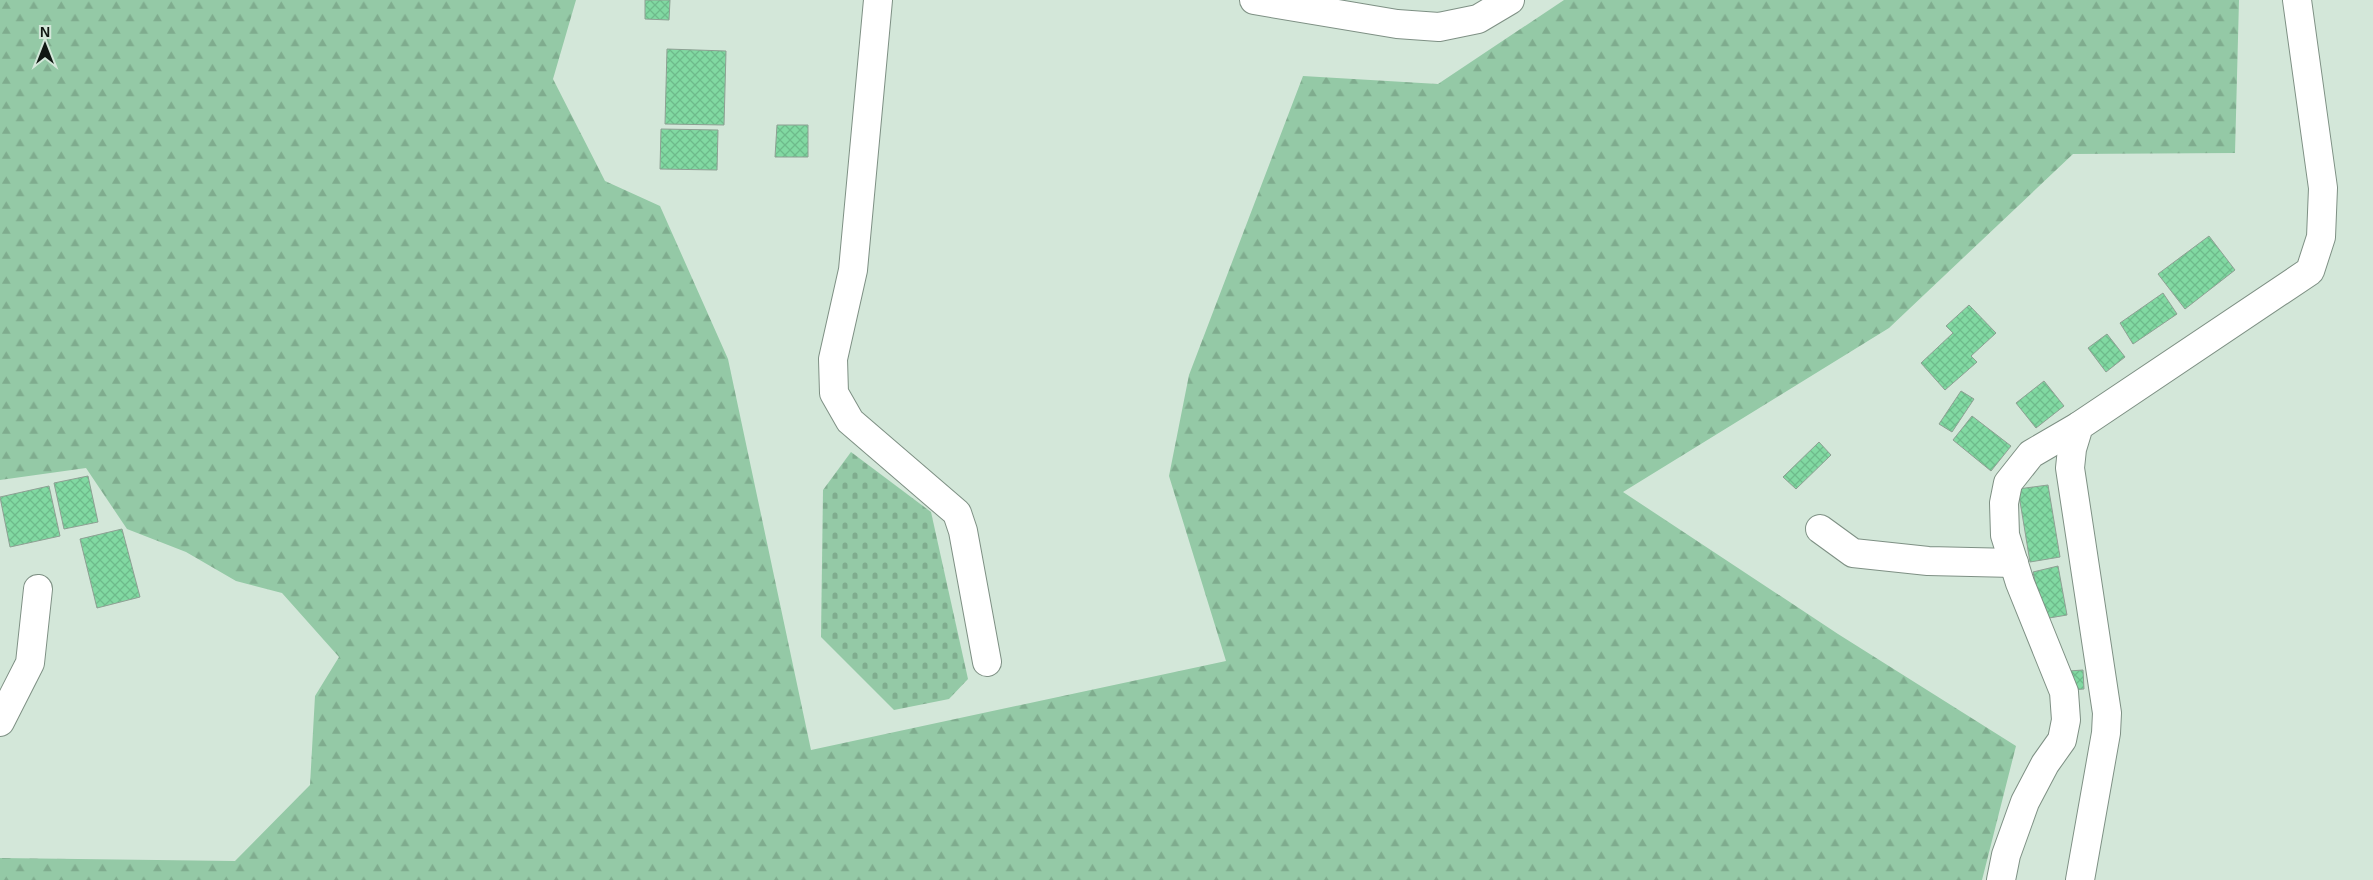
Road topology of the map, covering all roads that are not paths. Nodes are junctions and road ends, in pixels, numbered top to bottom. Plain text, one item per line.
1 (878, 0) edge
2 (1254, 0) edge
3 (1510, 0) edge
4 (2297, 0) edge
5 (2079, 426) junction
6 (1820, 529) dead end
7 (2014, 563) junction
8 (38, 589) dead end
9 (987, 662) dead end
10 (0, 722) edge
11 (2000, 880) edge
12 (2080, 880) edge

1 - 9 street
2 - 3 street
4 - 5 street
5 - 7 street
5 - 12 street
6 - 7 street
7 - 11 street
8 - 10 street

